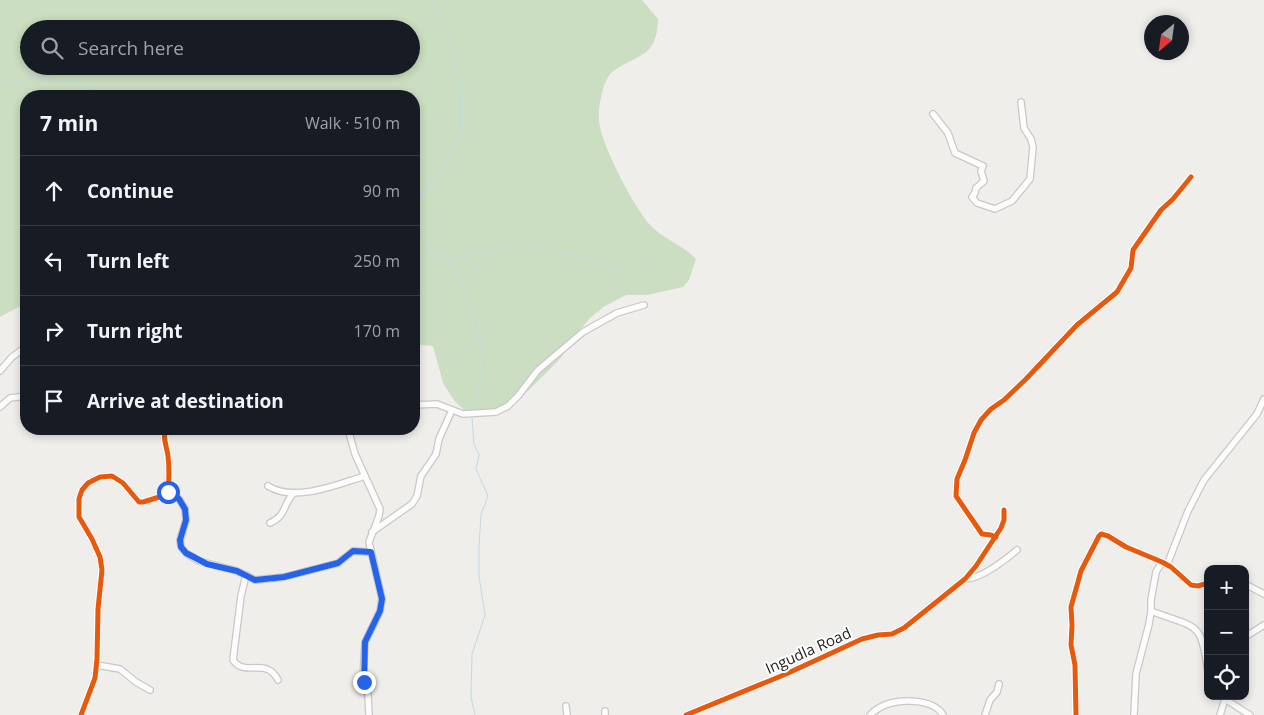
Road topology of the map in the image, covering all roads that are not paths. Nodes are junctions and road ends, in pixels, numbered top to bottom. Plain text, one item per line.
1 (1021, 102) dead end
2 (933, 114) dead end
3 (1191, 177) dead end
4 (644, 306) dead end
5 (20, 352) edge
6 (0, 371) edge
7 (20, 396) edge
8 (1264, 399) edge
9 (420, 405) edge
10 (0, 408) edge
11 (452, 410) junction
12 (164, 435) edge
13 (350, 435) edge
14 (365, 476) junction
15 (268, 486) dead end
16 (168, 490) junction
17 (294, 493) junction
18 (1004, 510) dead end
19 (270, 523) dead end
20 (372, 532) junction
21 (996, 537) junction
22 (1017, 550) dead end
23 (371, 552) junction
24 (1164, 563) junction
25 (246, 575) junction
26 (965, 579) junction
27 (1204, 584) edge
28 (1249, 586) edge
29 (1263, 592) edge
30 (1152, 611) junction
31 (1264, 625) edge
32 (1249, 634) edge
33 (1206, 655) edge
34 (96, 666) junction
35 (278, 680) dead end
36 (1000, 684) dead end
37 (150, 690) dead end
38 (1224, 700) edge
39 (1228, 700) edge
40 (566, 706) dead end
41 (81, 715) edge
42 (369, 715) edge
43 (567, 715) edge
44 (686, 715) edge
45 (870, 715) edge
46 (943, 715) edge
47 (985, 715) edge
48 (1076, 715) edge
49 (1134, 715) edge
50 (1220, 715) edge
51 (1250, 715) edge

1 - 2 street
3 - 21 street
4 - 11 street
5 - 6 street
7 - 10 street
8 - 24 street
9 - 11 street
11 - 20 street
12 - 16 street
13 - 14 street
14 - 17 street
14 - 20 street
15 - 17 street
16 - 25 street
16 - 34 street
17 - 19 street
18 - 21 street, Ingudla Road
20 - 23 street
21 - 26 street, Ingudla Road
22 - 26 street
23 - 25 street
23 - 42 street
24 - 27 street
24 - 30 street
24 - 48 street
25 - 35 street
26 - 44 street, Ingudla Road
28 - 29 street
30 - 33 street
30 - 49 street
31 - 32 street
34 - 37 street
34 - 41 street
36 - 47 street
38 - 50 street
39 - 51 street
40 - 43 street
45 - 46 street

